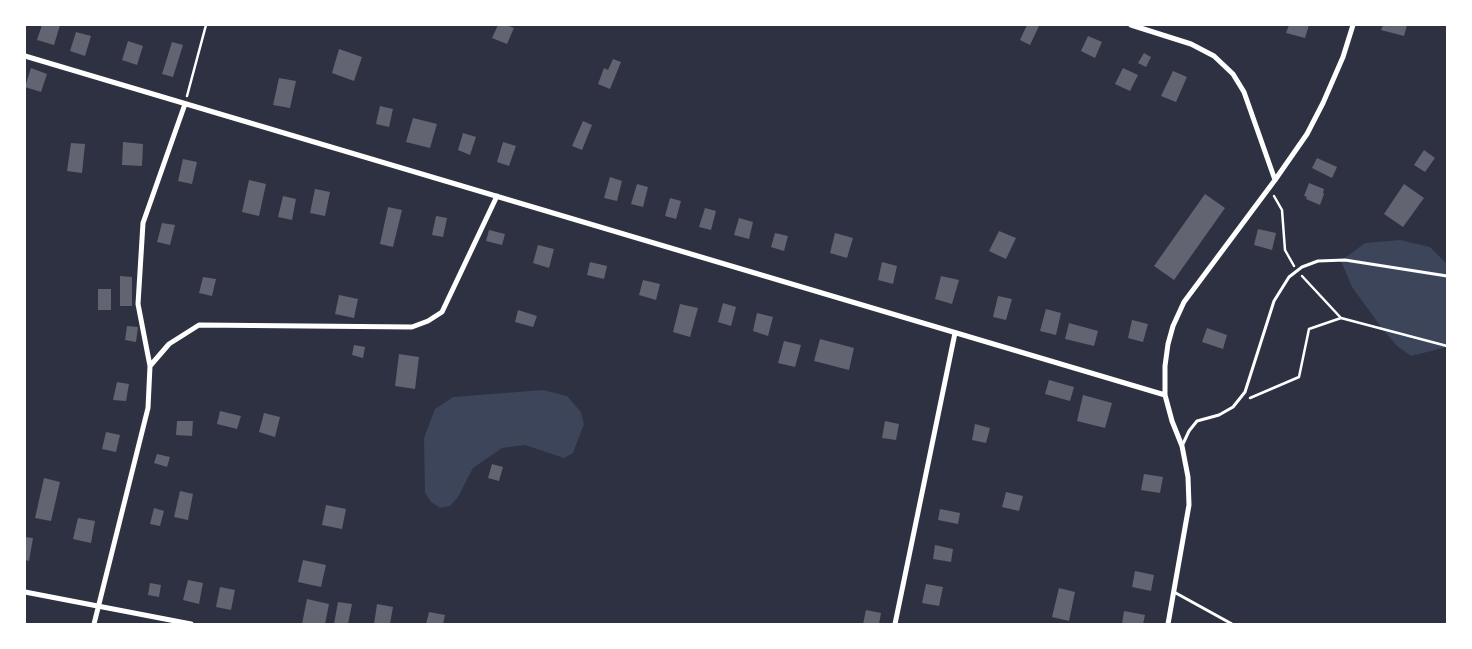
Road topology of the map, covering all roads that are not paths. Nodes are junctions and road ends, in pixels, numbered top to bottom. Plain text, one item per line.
1 (1131, 25) edge
2 (1353, 25) edge
3 (25, 56) edge
4 (184, 104) junction
5 (1275, 180) junction
6 (496, 196) junction
7 (1447, 276) edge
8 (955, 333) junction
9 (150, 366) junction
10 (1165, 395) junction
11 (1182, 446) junction
12 (25, 592) edge
13 (1174, 592) junction
14 (98, 606) junction
15 (94, 624) edge
16 (191, 624) edge
17 (895, 624) edge
18 (1168, 624) edge
19 (1232, 624) edge

1 - 5 street
2 - 5 street
3 - 4 street
4 - 6 street
4 - 9 street
5 - 10 street
6 - 8 street
6 - 9 street
7 - 11 lane
8 - 10 street
8 - 17 street
9 - 14 street
10 - 11 street
11 - 13 street
12 - 14 street
13 - 18 street
13 - 19 lane
14 - 15 street
14 - 16 street

